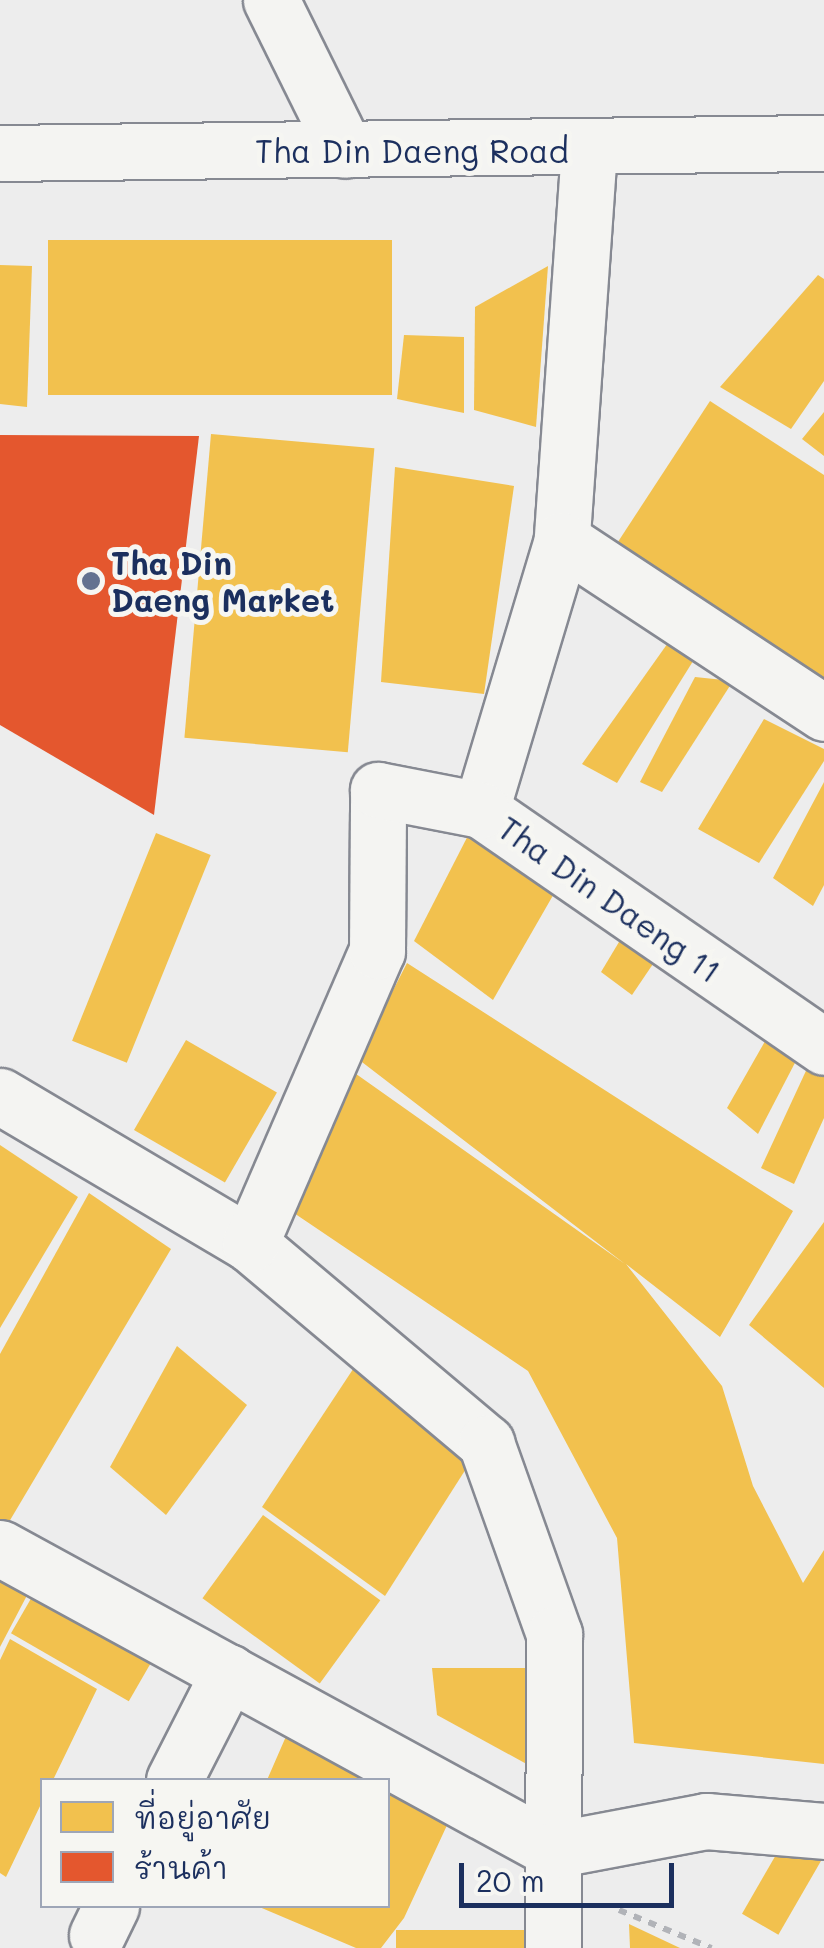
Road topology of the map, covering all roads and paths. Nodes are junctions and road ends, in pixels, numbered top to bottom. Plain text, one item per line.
1 (271, 0) edge
2 (824, 143) edge
3 (589, 149) junction
4 (344, 150) junction
5 (0, 153) edge
6 (562, 540) junction
7 (824, 713) edge
8 (481, 810) junction
9 (824, 1046) edge
10 (0, 1096) edge
11 (250, 1244) junction
12 (0, 1548) edge
13 (229, 1672) junction
14 (175, 1778) edge
15 (824, 1832) edge
16 (553, 1850) junction
17 (553, 1948) edge

1 - 4 street
2 - 3 street, Tha Din Daeng Road
3 - 4 street, Tha Din Daeng Road
3 - 6 street, Tha Din Daeng 11
4 - 5 street, Tha Din Daeng Road
6 - 7 street
6 - 8 street, Tha Din Daeng 11
8 - 9 street, Tha Din Daeng 11
8 - 11 street
10 - 11 street
11 - 16 street
12 - 13 street
13 - 14 street
13 - 16 street
15 - 16 street
16 - 17 street

